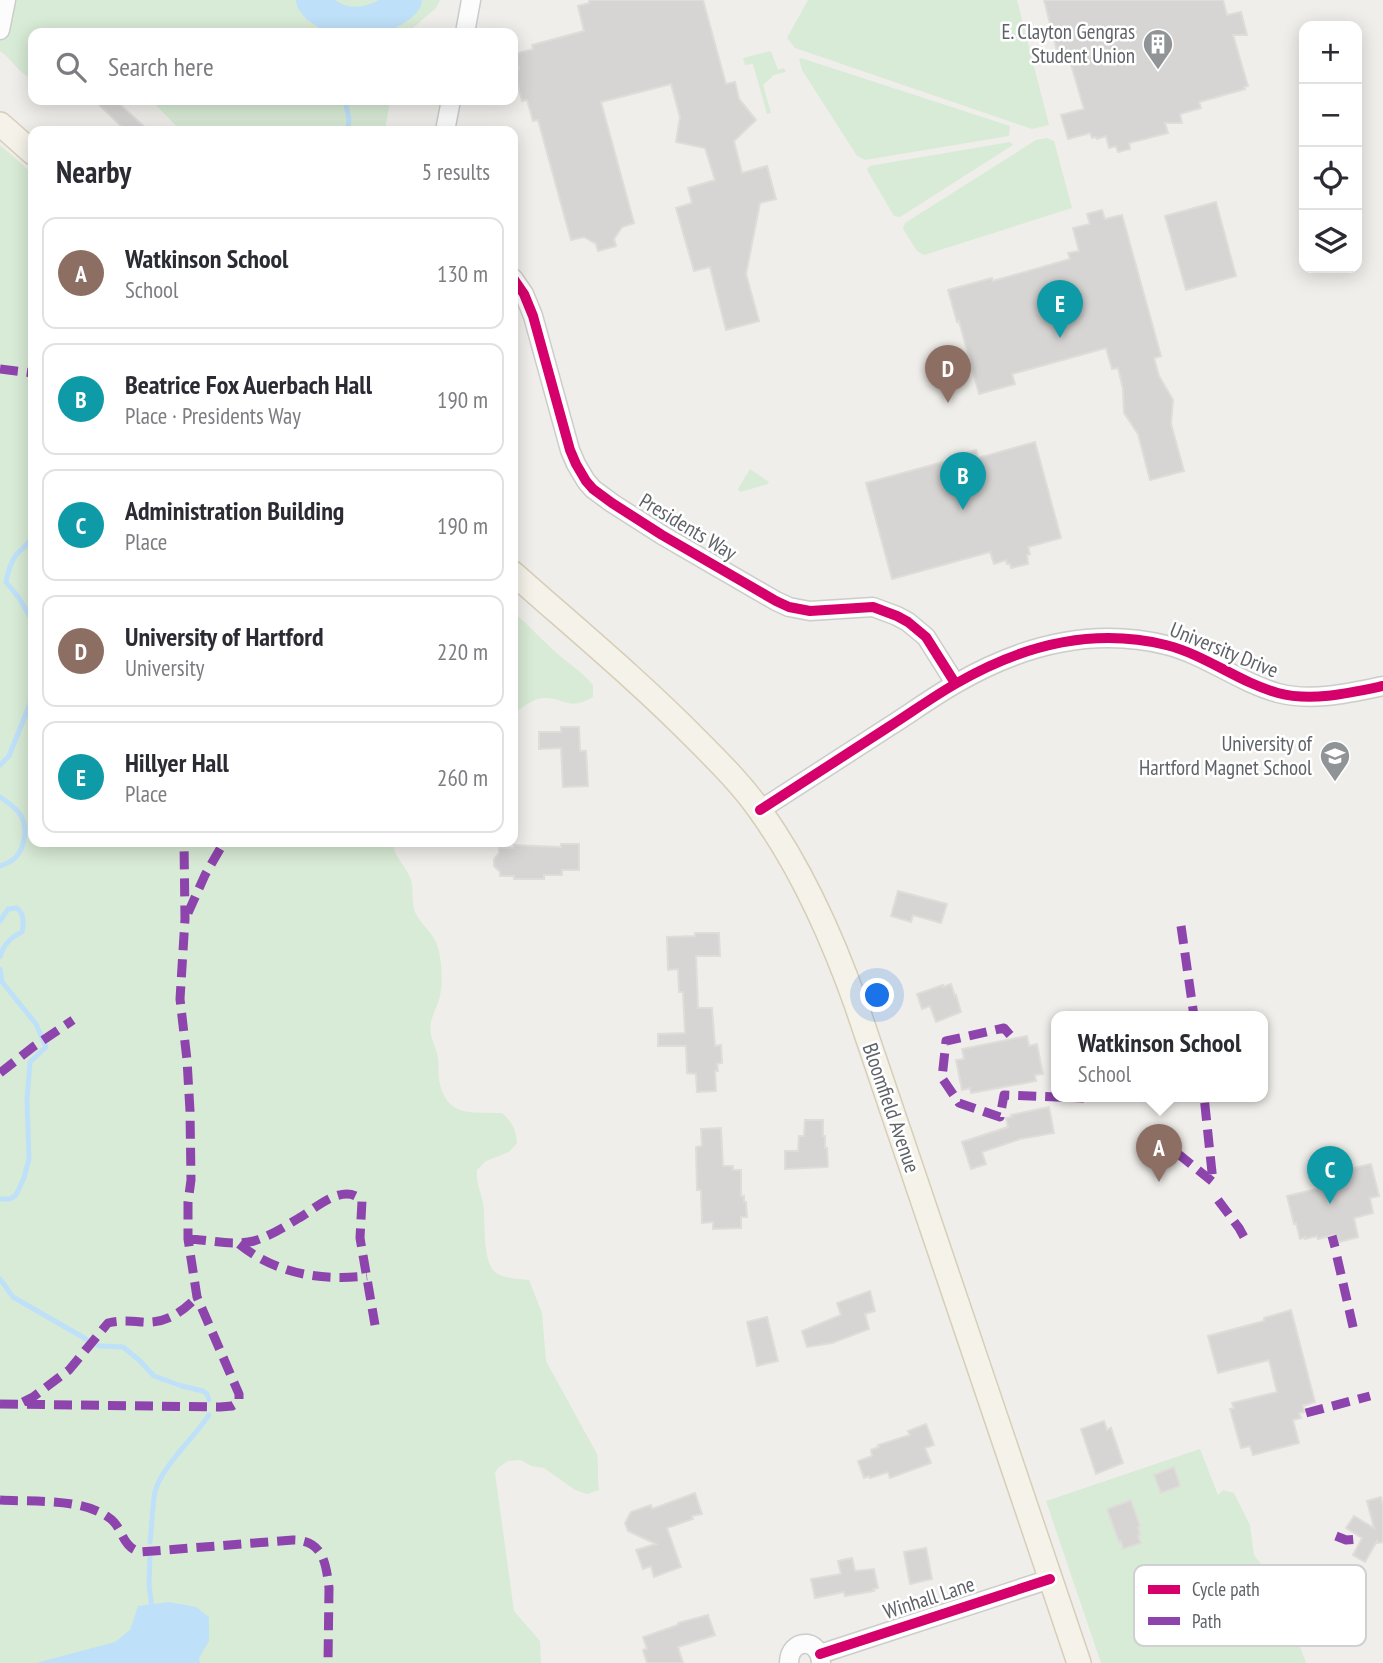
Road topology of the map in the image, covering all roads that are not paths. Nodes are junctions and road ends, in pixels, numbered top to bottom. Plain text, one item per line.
1 (6, 0) edge
2 (471, 0) edge
3 (466, 28) edge
4 (0, 30) edge
5 (451, 105) edge
6 (0, 124) edge
7 (446, 126) edge
8 (28, 149) edge
9 (518, 285) edge
10 (518, 577) edge
11 (955, 683) junction
12 (1383, 686) edge
13 (760, 810) junction
14 (1051, 1579) junction
15 (821, 1659) edge
16 (789, 1663) edge
17 (1079, 1663) edge

1 - 4 street
2 - 3 street
5 - 7 street
6 - 8 main road
9 - 11 street, Presidents Way
10 - 13 main road, Bloomfield Avenue
11 - 12 street, University Drive
11 - 13 street, University Drive
13 - 14 main road, Bloomfield Avenue
14 - 15 street, Winhall Lane
14 - 17 main road, Bloomfield Avenue
15 - 16 street, Winhall Lane

